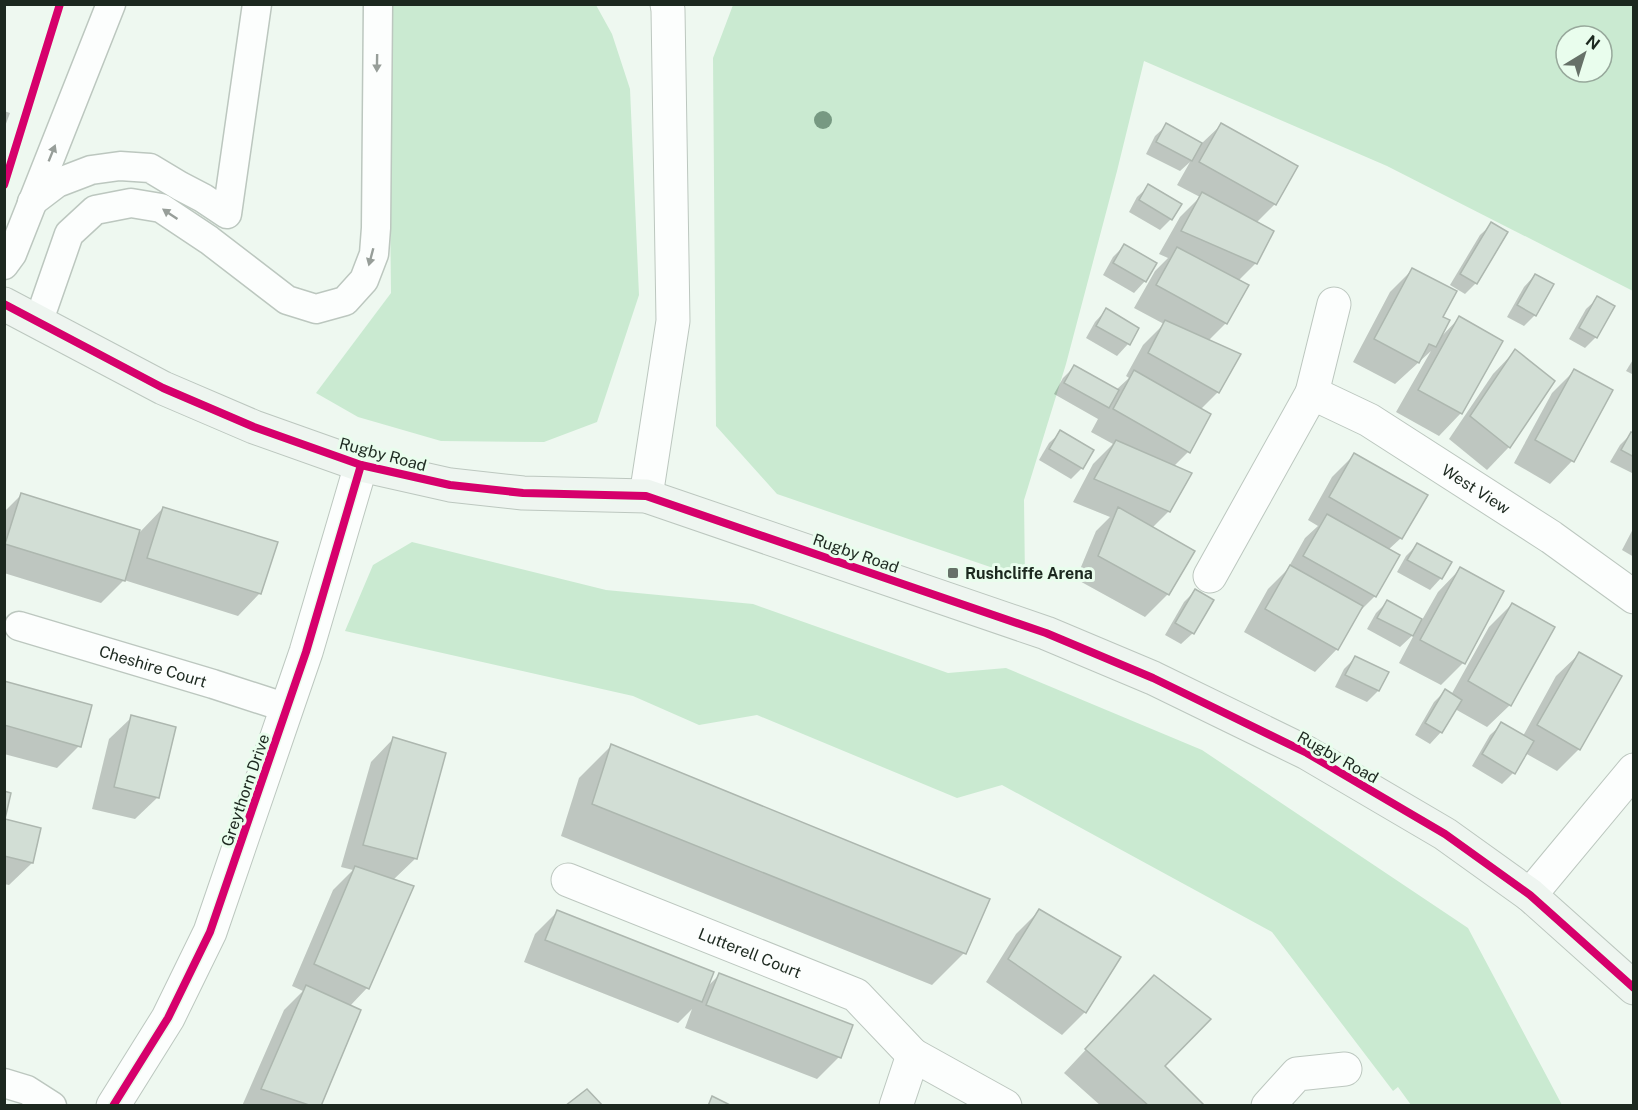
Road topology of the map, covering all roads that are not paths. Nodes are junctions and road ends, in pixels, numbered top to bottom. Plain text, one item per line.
1 (111, 4) edge
2 (257, 4) edge
3 (378, 4) edge
4 (667, 4) edge
5 (32, 202) junction
6 (227, 214) junction
7 (208, 240) junction
8 (4, 265) edge
9 (4, 304) edge
10 (1334, 304) dead end
11 (38, 323) junction
12 (1312, 393) junction
13 (361, 465) junction
14 (646, 496) junction
15 (1210, 576) dead end
16 (1634, 597) edge
17 (19, 626) dead end
18 (287, 708) junction
19 (1634, 770) edge
20 (568, 880) dead end
21 (1530, 896) junction
22 (1634, 988) edge
23 (913, 1055) junction
24 (1346, 1069) dead end
25 (4, 1083) edge
26 (52, 1106) edge
27 (113, 1106) edge
28 (896, 1106) edge
29 (1005, 1106) edge
30 (1268, 1106) edge

5 -> 1 lane
2 - 6 lane
3 -> 7 lane
4 - 14 street
5 - 6 lane
5 - 8 lane
6 - 7 lane
7 -> 11 lane
9 - 11 street, Rugby Road
10 - 12 street
11 - 13 street, Rugby Road
12 - 15 street
12 - 16 street, West View
13 - 14 street, Rugby Road
13 - 18 street, Greythorn Drive
14 - 21 street, Rugby Road
17 - 18 lane, Cheshire Court
18 - 27 street, Greythorn Drive
19 - 21 street
20 - 23 street, Lutterell Court
21 - 22 street, Rugby Road
23 - 28 street
23 - 29 street, Lutterell Court
24 - 30 street
25 - 26 lane

